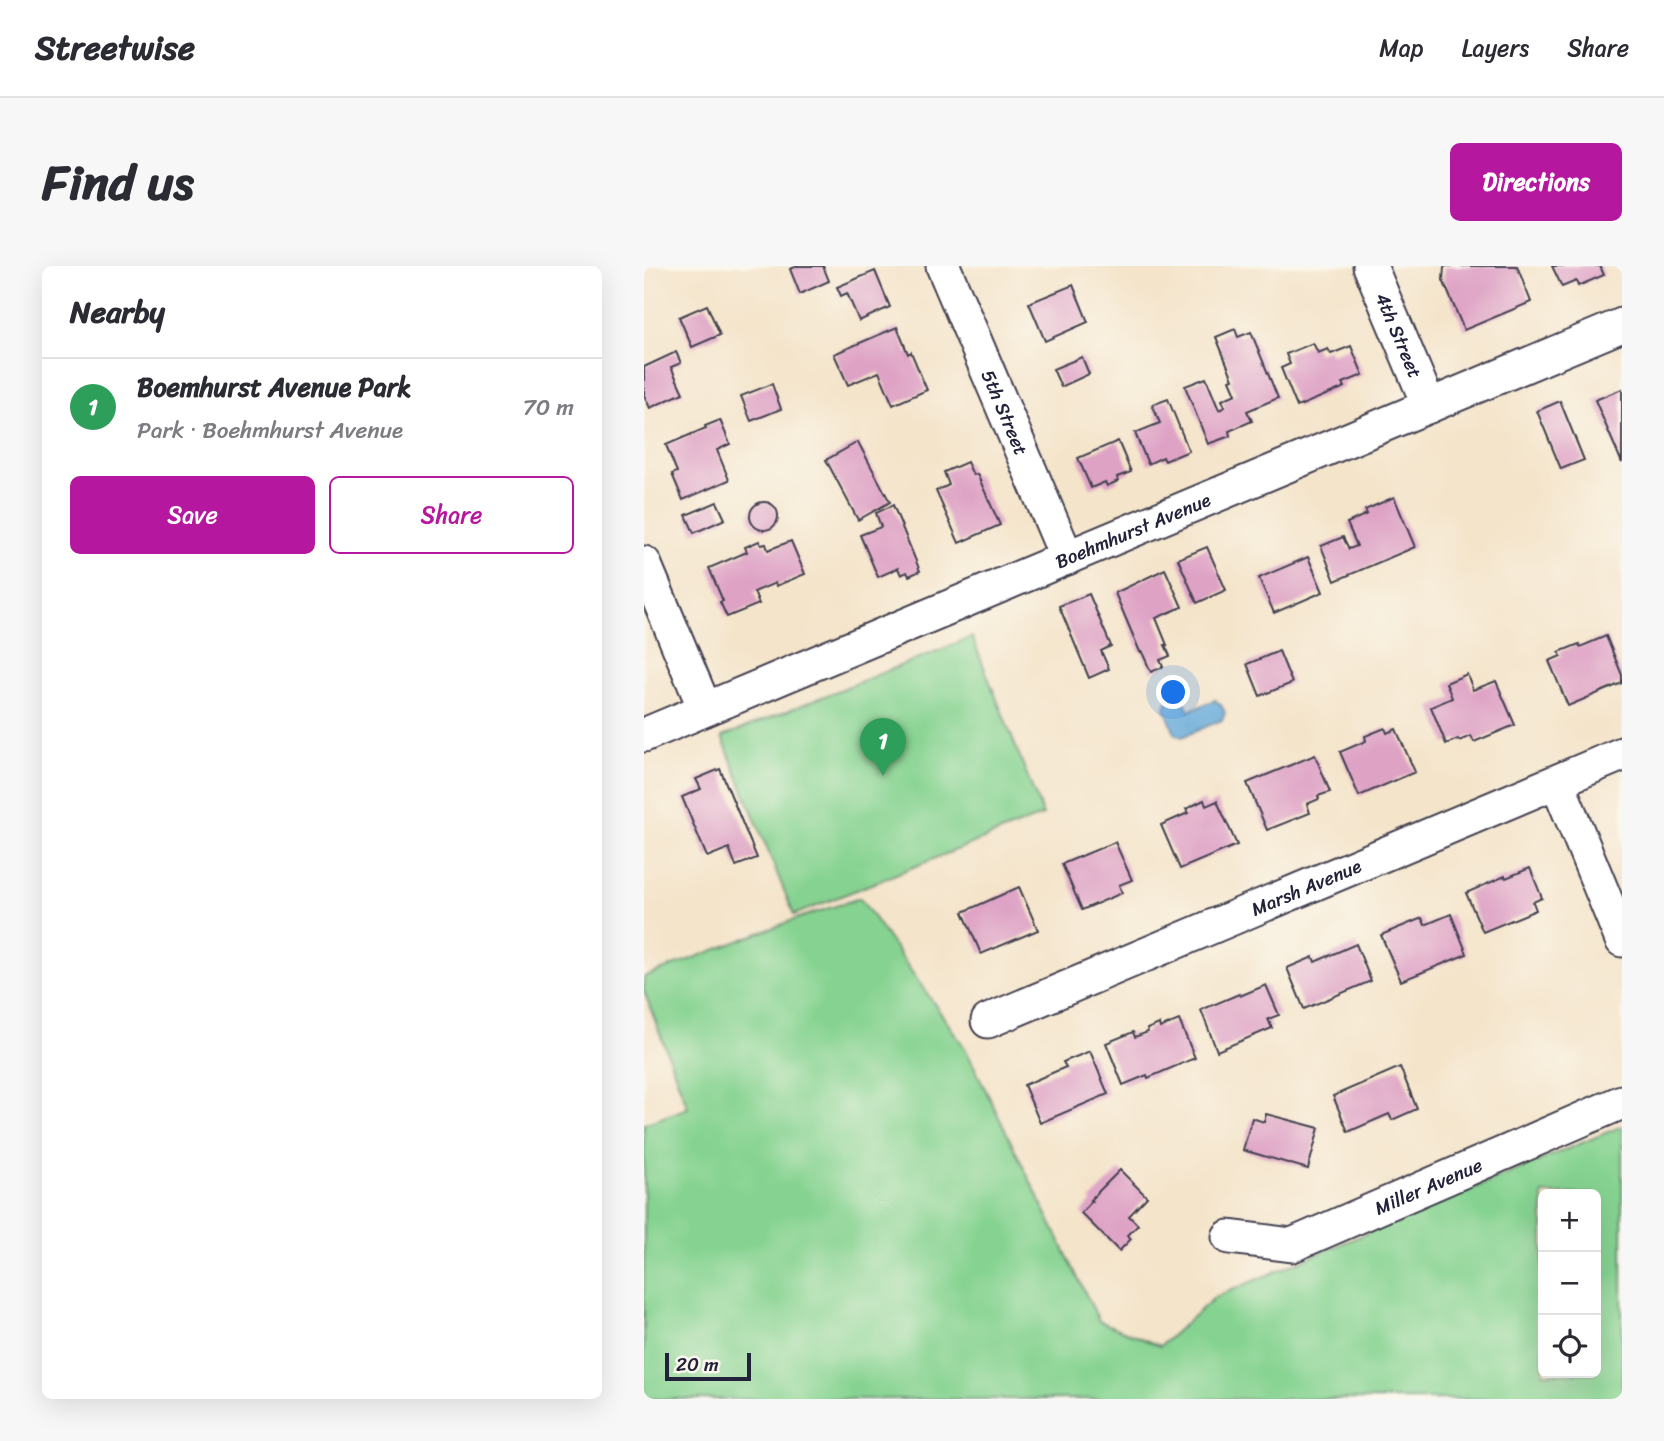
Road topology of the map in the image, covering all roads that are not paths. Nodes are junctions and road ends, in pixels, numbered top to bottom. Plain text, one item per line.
1 (943, 266) edge
2 (1370, 266) edge
3 (1622, 325) edge
4 (1429, 406) junction
5 (1067, 558) junction
6 (644, 563) edge
7 (705, 709) junction
8 (644, 735) edge
9 (1622, 754) edge
10 (1557, 782) junction
11 (1622, 940) edge
12 (988, 1021) dead end
13 (1622, 1102) edge
14 (1229, 1237) dead end

1 - 5 street, 5th Street
2 - 4 street, 4th Street
3 - 4 street, Boehmhurst Avenue
4 - 5 street, Boehmhurst Avenue
5 - 7 street, Boehmhurst Avenue
6 - 7 street
7 - 8 street, Boehmhurst Avenue
9 - 10 street, Marsh Avenue
10 - 11 street
10 - 12 street, Marsh Avenue
13 - 14 street, Miller Avenue

